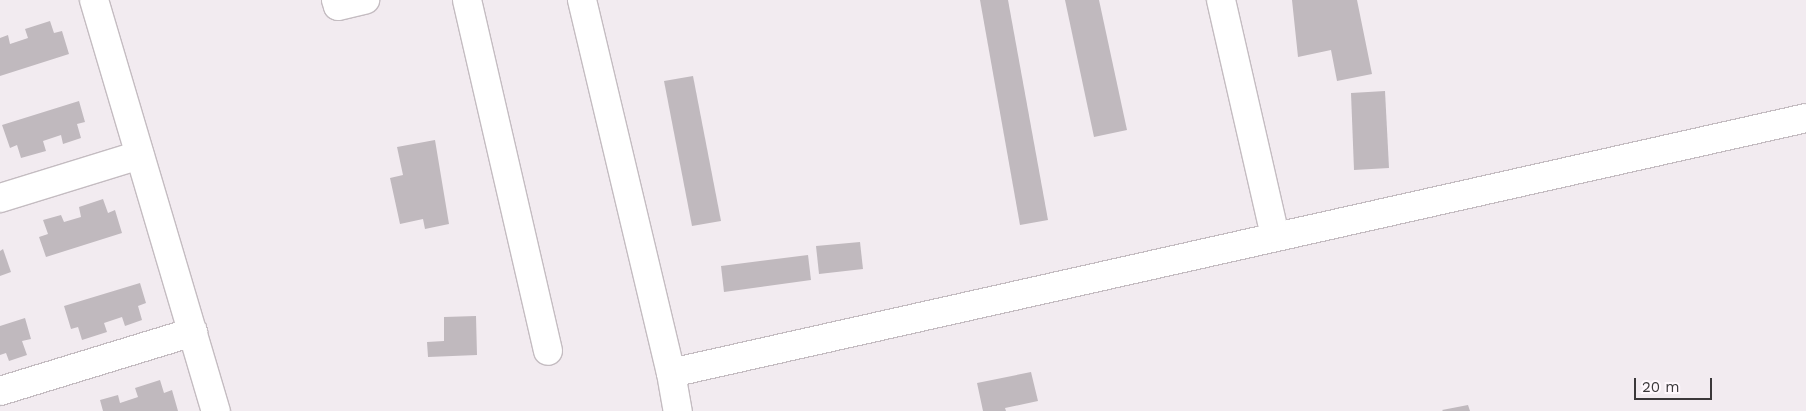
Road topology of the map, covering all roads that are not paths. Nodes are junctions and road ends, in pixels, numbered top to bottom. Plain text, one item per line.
1 (94, 0) edge
2 (336, 0) edge
3 (365, 0) edge
4 (467, 0) edge
5 (582, 0) edge
6 (1221, 0) edge
7 (1806, 118) edge
8 (140, 155) junction
9 (0, 198) edge
10 (1275, 235) junction
11 (193, 332) junction
12 (548, 351) dead end
13 (671, 373) junction
14 (0, 391) edge
15 (216, 411) edge
16 (678, 411) edge

1 - 8 street
2 - 3 street
4 - 12 street
5 - 13 street
6 - 10 street
7 - 10 street
8 - 9 street
8 - 11 street
10 - 13 street
11 - 14 street
11 - 15 street
13 - 16 street

